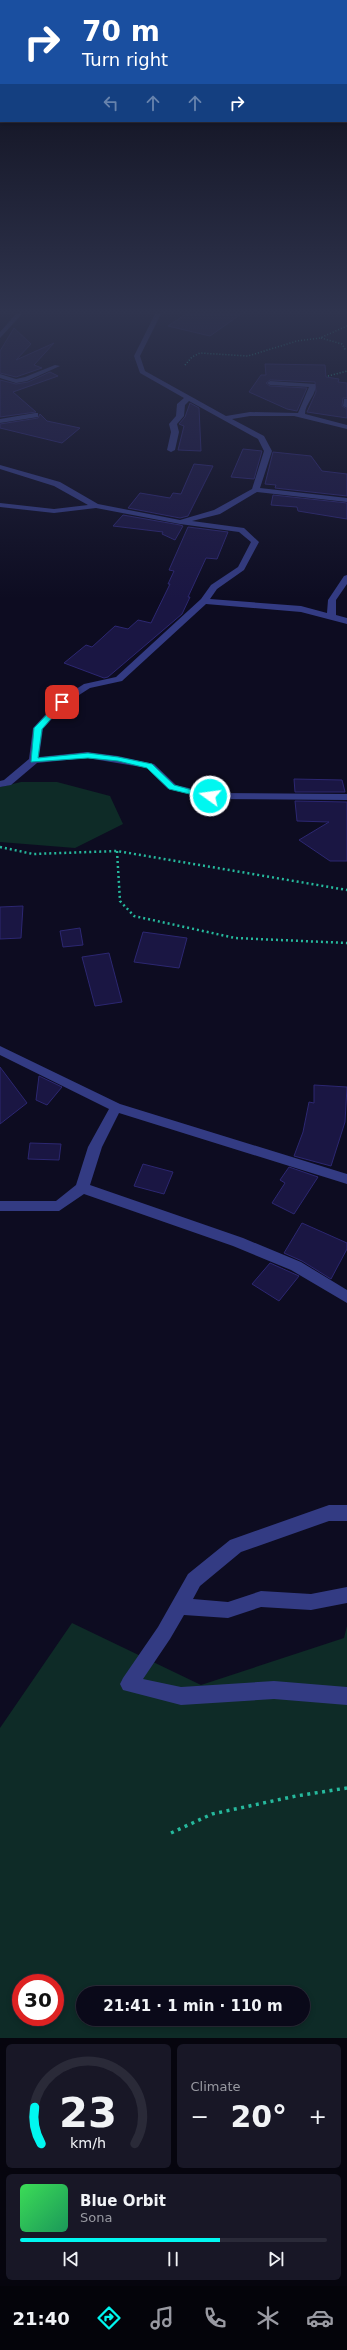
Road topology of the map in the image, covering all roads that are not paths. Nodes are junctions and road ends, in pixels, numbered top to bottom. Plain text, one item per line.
1 (181, 409) edge
2 (211, 409) edge
3 (300, 409) edge
4 (35, 415) dead end
5 (301, 416) junction
6 (347, 416) edge
7 (226, 418) junction
8 (0, 421) edge
9 (337, 425) junction
10 (347, 427) edge
11 (171, 450) dead end
12 (0, 467) edge
13 (256, 490) junction
14 (347, 500) edge
15 (0, 505) edge
16 (96, 506) junction
17 (180, 522) junction
18 (347, 578) edge
19 (204, 601) junction
20 (331, 617) junction
21 (347, 621) edge
22 (34, 760) junction
23 (0, 784) edge
24 (347, 797) edge
25 (0, 1050) edge
26 (116, 1107) junction
27 (347, 1179) edge
28 (82, 1188) junction
29 (0, 1206) edge
30 (347, 1297) edge
31 (347, 1513) edge
32 (347, 1594) edge
33 (180, 1606) junction
34 (347, 1696) edge

1 - 11 street
2 - 7 street
3 - 5 street
4 - 8 street
5 - 7 street
5 - 9 street
6 - 9 street
7 - 13 street
9 - 10 street
12 - 16 street
13 - 14 street
13 - 17 street
15 - 16 street
16 - 17 street
17 - 19 street
18 - 20 street
19 - 20 street
19 - 22 street
20 - 21 street
22 - 23 street
22 - 24 street
25 - 26 street
26 - 27 street
26 - 28 street
28 - 29 street
28 - 30 street
31 - 33 street
32 - 33 street
33 - 34 street

